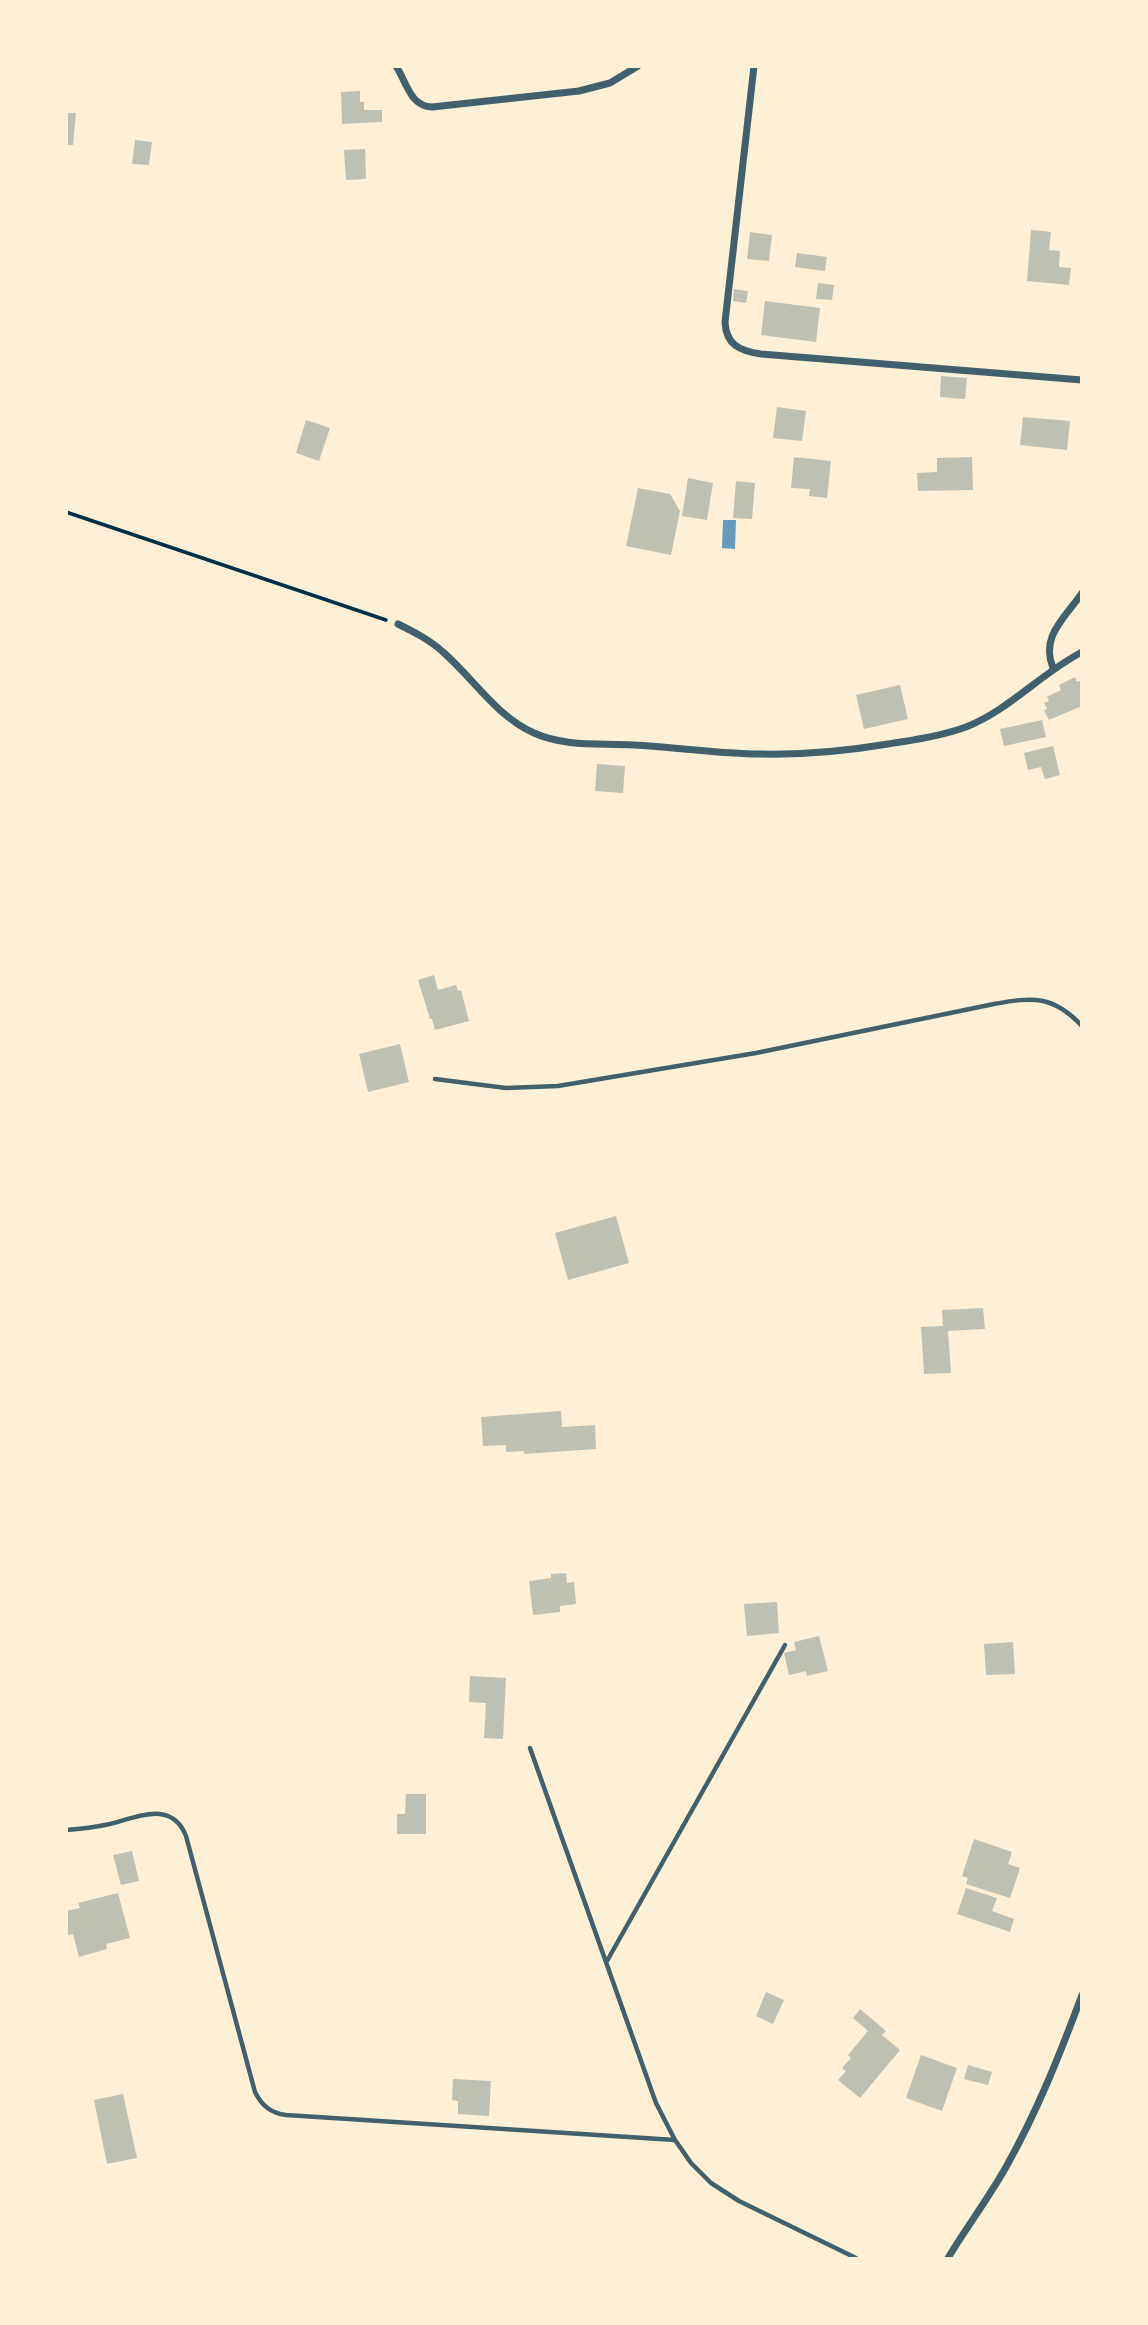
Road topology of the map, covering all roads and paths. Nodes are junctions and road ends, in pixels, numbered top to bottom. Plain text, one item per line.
1 (396, 66) edge
2 (638, 66) edge
3 (754, 66) edge
4 (1082, 380) edge
5 (66, 512) edge
6 (1082, 593) edge
7 (398, 624) joint
8 (1082, 652) edge
9 (1053, 668) junction
10 (1082, 1026) edge
11 (435, 1079) dead end
12 (785, 1645) dead end
13 (530, 1748) dead end
14 (66, 1830) edge
15 (606, 1962) junction
16 (1082, 1994) edge
17 (675, 2140) junction
18 (856, 2259) edge
19 (948, 2259) edge

1 - 2 street
3 - 4 street
5 - 7 path
6 - 9 street
7 - 9 street
8 - 9 street
10 - 11 lane
12 - 15 lane
13 - 15 lane
14 - 17 lane
15 - 17 lane
16 - 19 street
17 - 18 lane

